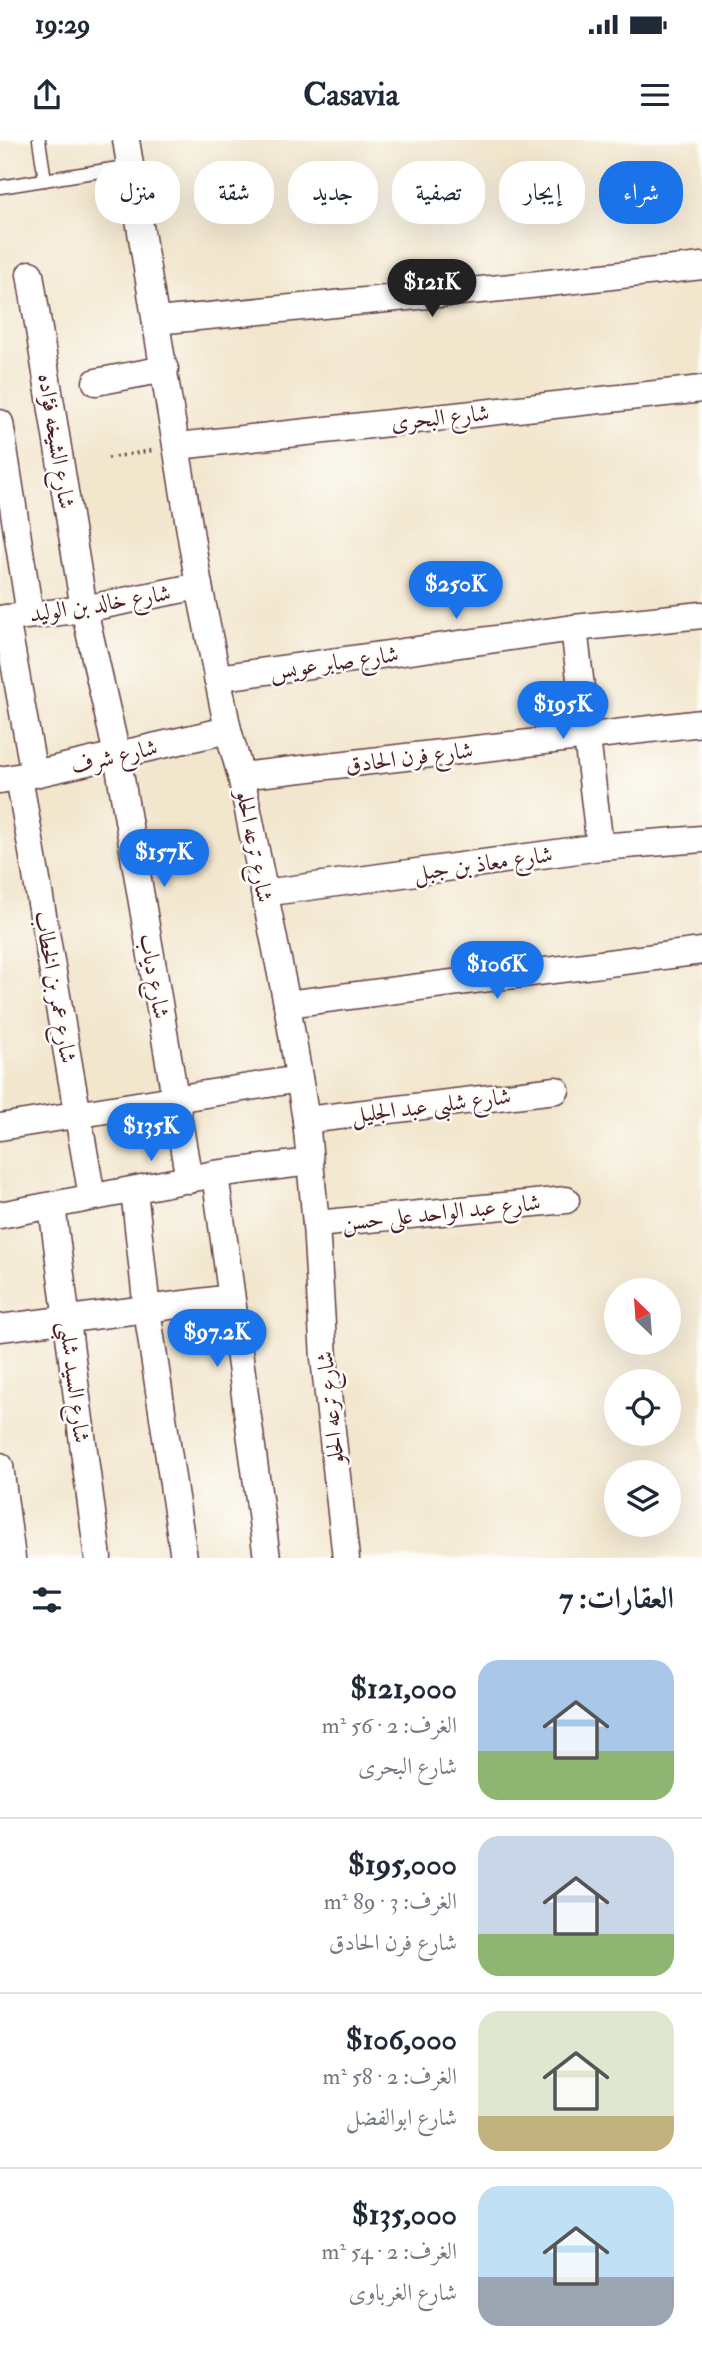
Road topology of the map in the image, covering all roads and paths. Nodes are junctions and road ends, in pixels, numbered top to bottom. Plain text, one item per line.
1 (39, 140) edge
2 (126, 140) edge
3 (130, 161) edge
4 (95, 172) edge
5 (45, 180) junction
6 (0, 187) edge
7 (140, 224) edge
8 (702, 266) edge
9 (30, 274) dead end
10 (156, 321) junction
11 (165, 369) junction
12 (96, 382) dead end
13 (702, 389) edge
14 (0, 423) edge
15 (177, 446) junction
16 (108, 458) dead end
17 (199, 586) junction
18 (84, 609) junction
19 (702, 615) edge
20 (12, 617) edge
21 (574, 628) junction
22 (217, 678) junction
23 (702, 723) edge
24 (228, 730) junction
25 (586, 736) junction
26 (117, 755) junction
27 (241, 776) junction
28 (18, 777) edge
29 (702, 839) edge
30 (600, 847) junction
31 (264, 893) junction
32 (702, 951) edge
33 (286, 1004) junction
34 (299, 1079) junction
35 (556, 1090) dead end
36 (176, 1101) junction
37 (79, 1115) junction
38 (306, 1120) junction
39 (0, 1127) edge
40 (310, 1162) junction
41 (215, 1174) junction
42 (189, 1180) junction
43 (134, 1190) junction
44 (92, 1197) junction
45 (566, 1200) dead end
46 (52, 1206) junction
47 (0, 1215) edge
48 (316, 1224) junction
49 (231, 1298) junction
50 (147, 1310) junction
51 (67, 1319) junction
52 (0, 1328) edge
53 (0, 1466) edge
54 (12, 1558) edge
55 (98, 1558) edge
56 (184, 1558) edge
57 (267, 1558) edge
58 (346, 1558) edge

1 - 5 lane
2 - 3 street, شارع ترعه الحلو
4 - 5 lane
5 - 6 lane
7 - 10 street, شارع ترعه الحلو
8 - 10 street
9 - 18 street, شارع الشيخه فؤاده
10 - 11 street, شارع ترعه الحلو
11 - 12 street
11 - 15 street, شارع ترعه الحلو
13 - 15 street, شارع البحرى
14 - 20 street, شارع عمر بن الخطاب
15 - 16 path
15 - 17 street, شارع ترعه الحلو
17 - 18 street, شارع خالد بن الوليد
17 - 22 street, شارع ترعه الحلو
18 - 20 street, شارع خالد بن الوليد
18 - 26 street, شارع دياب
19 - 21 street, شارع صابر عويس
20 - 28 street, شارع عمر بن الخطاب
21 - 22 street, شارع صابر عويس
21 - 25 street
22 - 24 street, شارع ترعه الحلو
23 - 25 street, شارع فرن الحادق
24 - 26 street, شارع شرف
24 - 27 street, شارع ترعه الحلو
25 - 27 street, شارع فرن الحادق
25 - 30 street
26 - 28 street, شارع شرف
26 - 36 street, شارع دياب
27 - 31 street, شارع ترعه الحلو
28 - 37 street, شارع عمر بن الخطاب
29 - 30 street, شارع معاذ بن جبل
30 - 31 street, شارع معاذ بن جبل
31 - 33 street, شارع ترعه الحلو
32 - 33 street
33 - 34 street, شارع ترعه الحلو
34 - 36 street
34 - 38 street, شارع ترعه الحلو
35 - 38 street, شارع شلبى عبد الجليل
36 - 37 street
36 - 42 street, شارع دياب
37 - 39 street
37 - 44 street, شارع عمر بن الخطاب
38 - 40 street, شارع ترعه الحلو
40 - 41 street
40 - 48 street, شارع ترعه الحلو
41 - 42 street
41 - 49 street
42 - 43 street
43 - 44 street
43 - 50 street
44 - 46 street
45 - 48 street, شارع عبد الواحد على حسن
46 - 47 street
46 - 51 street, شارع السيد شلبى
48 - 58 street, شارع ترعه الحلو
49 - 50 street
49 - 57 street
50 - 51 street
50 - 56 street
51 - 52 street
51 - 55 street, شارع السيد شلبى
53 - 54 street

